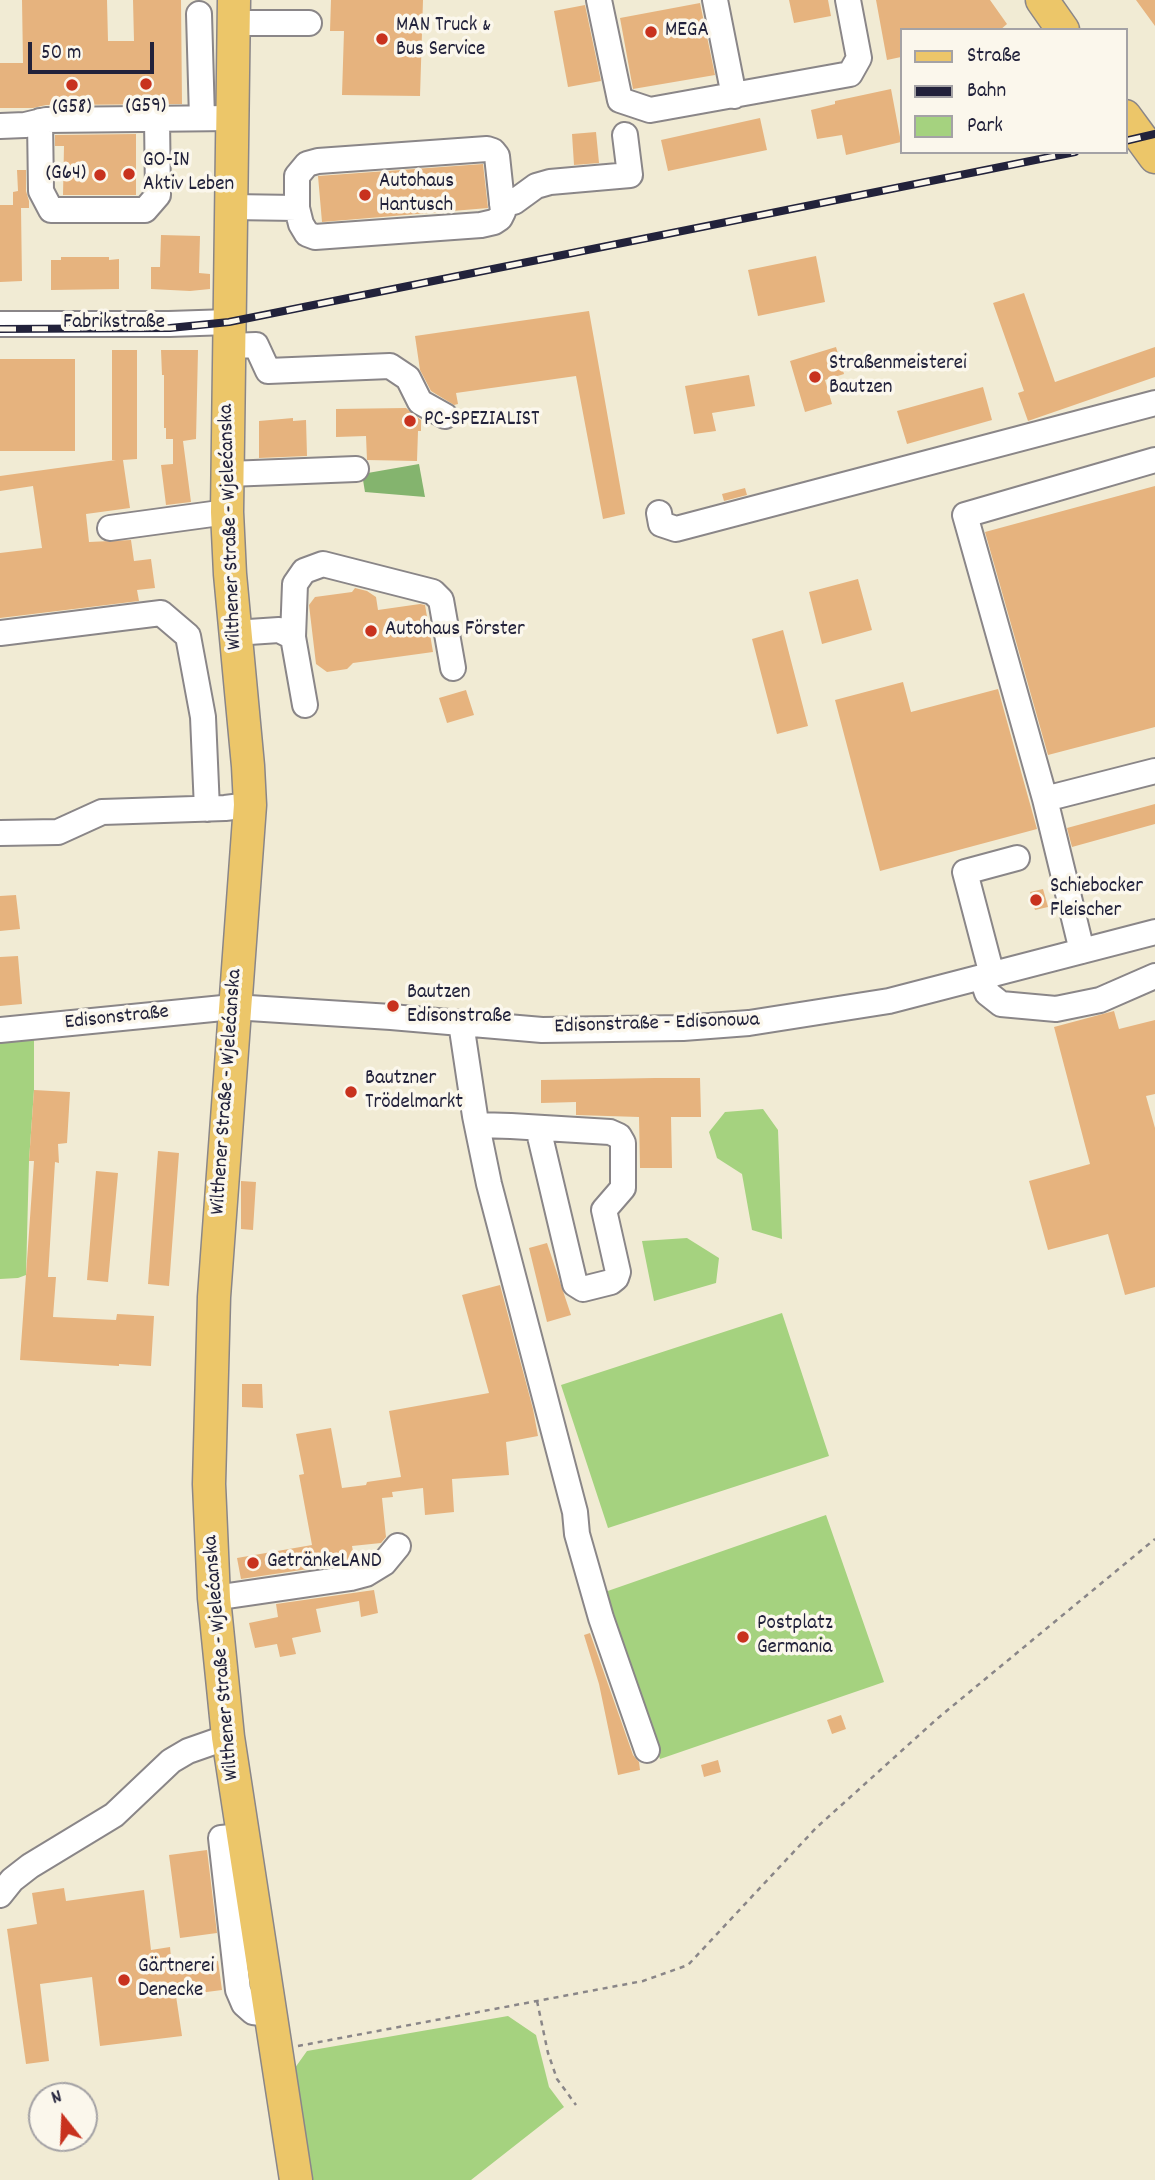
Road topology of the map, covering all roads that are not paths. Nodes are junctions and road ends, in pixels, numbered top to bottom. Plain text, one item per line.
1 (600, 0) edge
2 (715, 0) edge
3 (848, 0) edge
4 (1042, 0) edge
5 (234, 11) edge
6 (200, 14) dead end
7 (309, 23) dead end
8 (1062, 28) edge
9 (734, 96) junction
10 (202, 118) junction
11 (233, 118) junction
12 (157, 119) junction
13 (1127, 119) edge
14 (40, 121) junction
15 (0, 126) edge
16 (625, 135) dead end
17 (1155, 157) edge
18 (502, 204) junction
19 (231, 207) junction
20 (297, 208) junction
21 (0, 324) edge
22 (229, 334) junction
23 (1155, 403) edge
24 (445, 416) dead end
25 (1155, 460) edge
26 (356, 469) dead end
27 (228, 474) junction
28 (228, 512) junction
29 (659, 513) dead end
30 (110, 528) dead end
31 (0, 633) edge
32 (234, 633) junction
33 (293, 637) junction
34 (453, 668) dead end
35 (305, 705) dead end
36 (1155, 771) edge
37 (1045, 799) junction
38 (250, 805) junction
39 (207, 809) junction
40 (0, 833) edge
41 (1017, 858) dead end
42 (1155, 932) edge
43 (1083, 951) junction
44 (987, 976) junction
45 (1155, 976) edge
46 (233, 1007) junction
47 (461, 1023) junction
48 (0, 1030) edge
49 (477, 1125) junction
50 (538, 1128) junction
51 (398, 1546) dead end
52 (214, 1598) junction
53 (228, 1737) junction
54 (647, 1750) dead end
55 (0, 1895) edge
56 (296, 2180) edge

1 - 9 street
2 - 9 street
3 - 9 street
4 - 8 main road
5 - 7 street
5 - 11 main road, Wilthener Straße - Wjelećanska
6 - 10 street
10 - 11 street
10 - 12 street
11 - 19 main road, Wilthener Straße - Wjelećanska
12 - 14 street
12 - 14 street
13 - 17 main road
14 - 15 street
16 - 18 street
18 - 20 street
18 - 20 street
19 - 20 street
19 - 22 main road, Wilthener Straße - Wjelećanska
21 - 22 street, Fabrikstraße
22 - 24 street, Fabrikstraße
22 - 27 main road, Wilthener Straße - Wjelećanska
23 - 29 street
25 - 37 street
26 - 27 street
27 - 28 main road, Wilthener Straße - Wjelećanska
28 - 30 street
28 - 32 main road, Wilthener Straße - Wjelećanska
31 - 39 street
32 - 33 street
32 - 38 main road, Wilthener Straße - Wjelećanska
33 - 34 street
33 - 35 street
36 - 37 street
37 - 43 street
38 - 39 street
38 - 46 main road, Wilthener Straße - Wjelećanska
39 - 40 street
41 - 44 street
42 - 43 street, Edisonstraße - Edisonowa
43 - 44 street, Edisonstraße - Edisonowa
44 - 45 street
44 - 47 street, Edisonstraße - Edisonowa
46 - 47 street, Edisonstraße - Edisonowa
46 - 48 street, Edisonstraße
46 - 52 main road, Wilthener Straße - Wjelećanska
47 - 49 street
49 - 50 street
49 - 54 street
50 - 50 street
51 - 52 street
52 - 53 main road, Wilthener Straße - Wjelećanska
53 - 55 street
53 - 56 main road, Wilthener Straße - Wjelećanska

